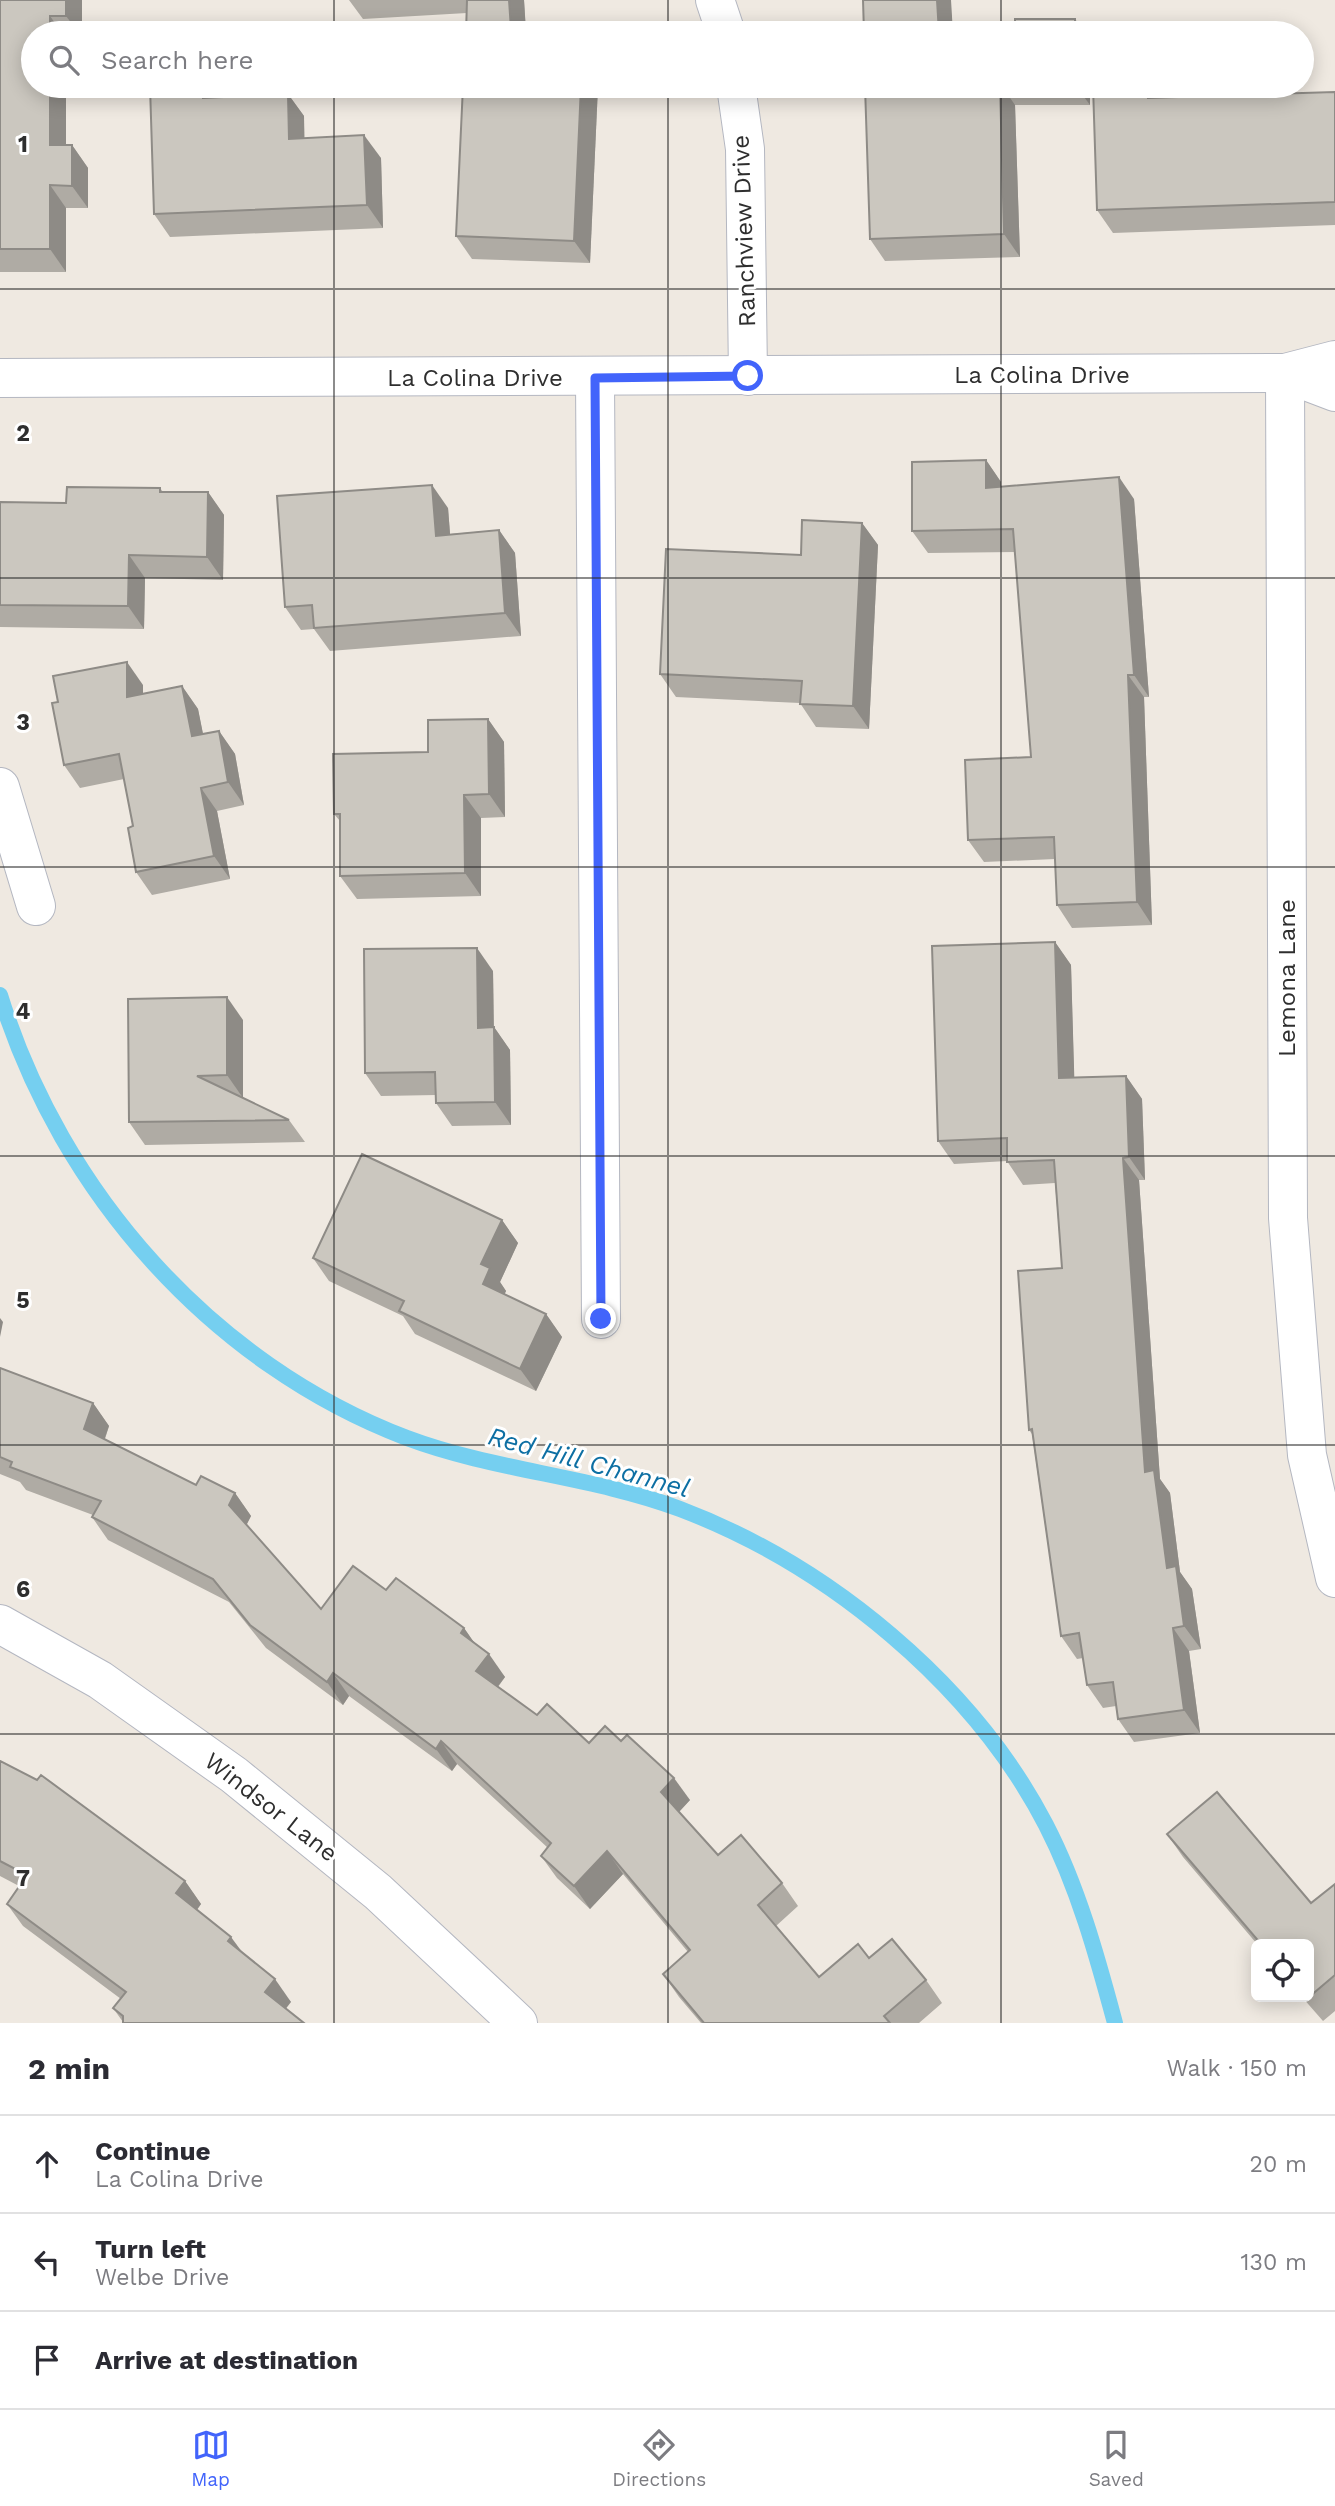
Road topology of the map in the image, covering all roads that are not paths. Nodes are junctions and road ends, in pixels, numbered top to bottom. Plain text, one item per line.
1 (715, 0) edge
2 (722, 21) edge
3 (738, 98) edge
4 (1335, 360) edge
5 (1285, 373) junction
6 (748, 376) junction
7 (0, 378) edge
8 (595, 378) junction
9 (1335, 392) edge
10 (0, 787) edge
11 (36, 906) dead end
12 (601, 1319) dead end
13 (1335, 1578) edge
14 (0, 1624) edge
15 (517, 2023) edge

1 - 2 street
3 - 6 street, Ranchview Drive
4 - 5 street, La Colina Drive
5 - 6 street, La Colina Drive
5 - 9 street, La Colina Drive
5 - 13 street, Lemona Lane
6 - 8 street, La Colina Drive
7 - 8 street, La Colina Drive
8 - 12 street
10 - 11 street
14 - 15 street, Windsor Lane

